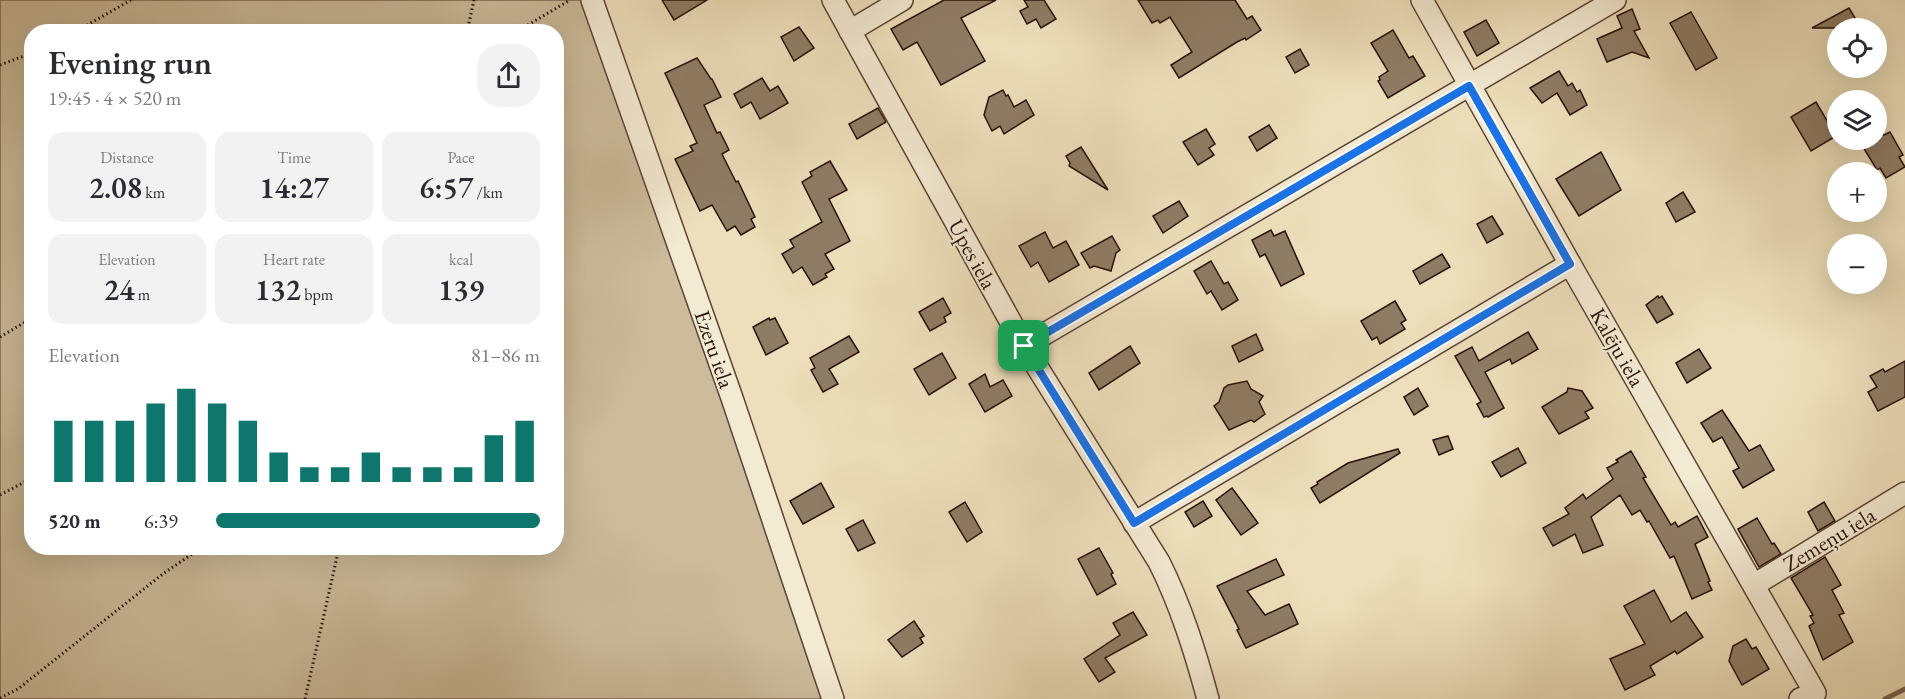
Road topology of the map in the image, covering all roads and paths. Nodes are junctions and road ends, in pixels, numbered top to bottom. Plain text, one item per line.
1 (131, 0) edge
2 (474, 0) edge
3 (570, 0) edge
4 (592, 0) edge
5 (832, 0) edge
6 (902, 0) edge
7 (1422, 0) edge
8 (1615, 0) edge
9 (89, 24) edge
10 (469, 24) edge
11 (530, 24) edge
12 (850, 31) junction
13 (24, 56) edge
14 (0, 65) edge
15 (1469, 86) junction
16 (1570, 264) junction
17 (24, 323) edge
18 (0, 337) edge
19 (1024, 346) junction
20 (24, 482) edge
21 (1905, 493) edge
22 (0, 495) edge
23 (1134, 523) junction
24 (191, 555) edge
25 (337, 555) edge
26 (1754, 585) junction
27 (1807, 696) edge
28 (0, 698) edge
29 (305, 699) edge
30 (833, 699) edge
31 (1208, 699) edge

1 - 9 path
2 - 10 path
3 - 11 path
4 - 30 street, Ezeru iela
5 - 12 street, Upes iela
6 - 12 street
7 - 15 street, Kalēju iela
8 - 15 street
12 - 19 street, Upes iela
13 - 14 path
15 - 16 street, Kalēju iela
15 - 19 street
16 - 23 street
16 - 26 street, Kalēju iela
17 - 18 path
19 - 23 street, Upes iela
20 - 22 path
21 - 26 street, Zemeņu iela
23 - 31 street, Upes iela
24 - 28 path
25 - 29 path
26 - 27 street, Kalēju iela

